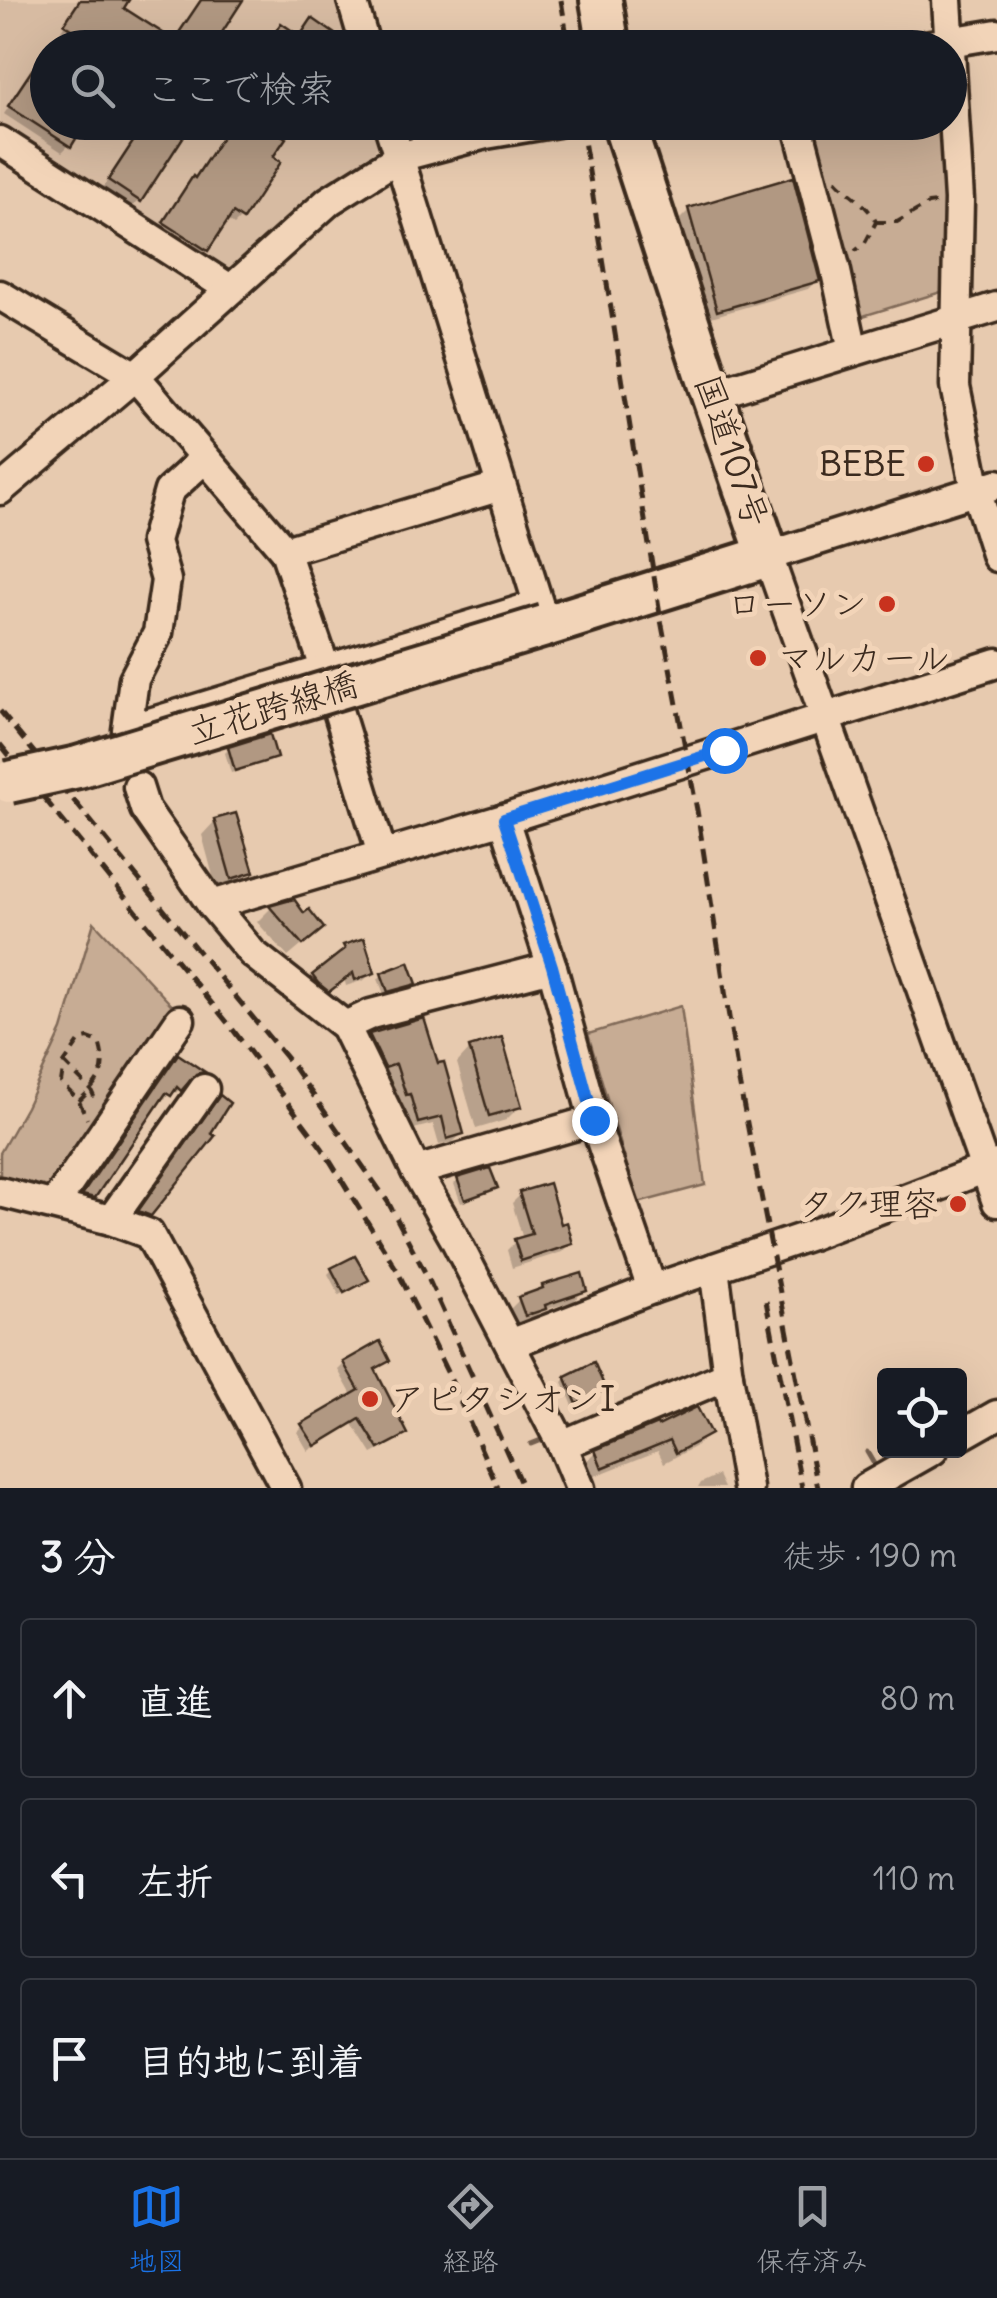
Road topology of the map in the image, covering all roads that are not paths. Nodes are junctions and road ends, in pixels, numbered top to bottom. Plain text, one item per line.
1 (352, 0) edge
2 (601, 0) edge
3 (946, 0) edge
4 (361, 30) edge
5 (606, 30) edge
6 (949, 30) edge
7 (997, 34) edge
8 (967, 39) edge
9 (394, 140) edge
10 (463, 140) edge
11 (629, 140) edge
12 (802, 140) edge
13 (956, 140) edge
14 (0, 141) edge
15 (399, 157) junction
16 (230, 288) junction
17 (0, 294) edge
18 (997, 307) edge
19 (956, 320) junction
20 (854, 351) junction
21 (135, 376) junction
22 (712, 395) junction
23 (205, 458) junction
24 (500, 486) junction
25 (986, 487) edge
26 (0, 490) edge
27 (285, 551) junction
28 (768, 556) junction
29 (997, 557) edge
30 (542, 615) junction
31 (997, 663) edge
32 (325, 668) junction
33 (826, 718) junction
34 (0, 784) edge
35 (138, 787) dead end
36 (504, 819) junction
37 (382, 854) junction
38 (212, 905) junction
39 (552, 966) junction
40 (180, 1020) dead end
41 (345, 1026) junction
42 (204, 1089) dead end
43 (594, 1120) junction
44 (992, 1167) edge
45 (416, 1171) junction
46 (0, 1192) edge
47 (997, 1202) edge
48 (54, 1204) junction
49 (112, 1220) junction
50 (714, 1268) junction
51 (652, 1289) junction
52 (510, 1344) junction
53 (728, 1374) junction
54 (997, 1415) edge
55 (967, 1432) edge
56 (562, 1445) junction
57 (919, 1458) edge
58 (286, 1488) edge
59 (580, 1488) edge
60 (748, 1488) edge
61 (866, 1488) edge

1 - 4 street
2 - 5 highway
3 - 6 street
7 - 8 street
9 - 15 street
10 - 15 street
11 - 22 highway, 国道107号
12 - 20 street
13 - 19 street
14 - 16 street
15 - 16 street
15 - 24 street
16 - 21 street
17 - 21 street
18 - 19 street
19 - 20 street
19 - 25 street
20 - 22 street
21 - 23 street
21 - 26 street
22 - 28 highway, 国道107号
23 - 27 street
23 - 32 street
24 - 27 street
24 - 30 street
25 - 28 street
25 - 29 street
27 - 32 street
28 - 30 highway, 国道107号
28 - 33 street
30 - 32 street
30 - 34 highway, 立花跨線橋, bridge
31 - 33 street
32 - 37 street
33 - 36 street
33 - 44 street
35 - 38 street
36 - 37 street
36 - 39 street
37 - 38 street
38 - 41 street
39 - 41 street
39 - 43 street
40 - 48 street
41 - 45 street
42 - 49 street
43 - 45 street
43 - 51 street
44 - 47 street
44 - 50 street
45 - 52 street
46 - 48 street
48 - 49 street
49 - 58 street
50 - 51 street
50 - 53 street
51 - 52 street
52 - 56 street
53 - 56 street
53 - 60 street
54 - 55 street
56 - 59 street
57 - 61 street

